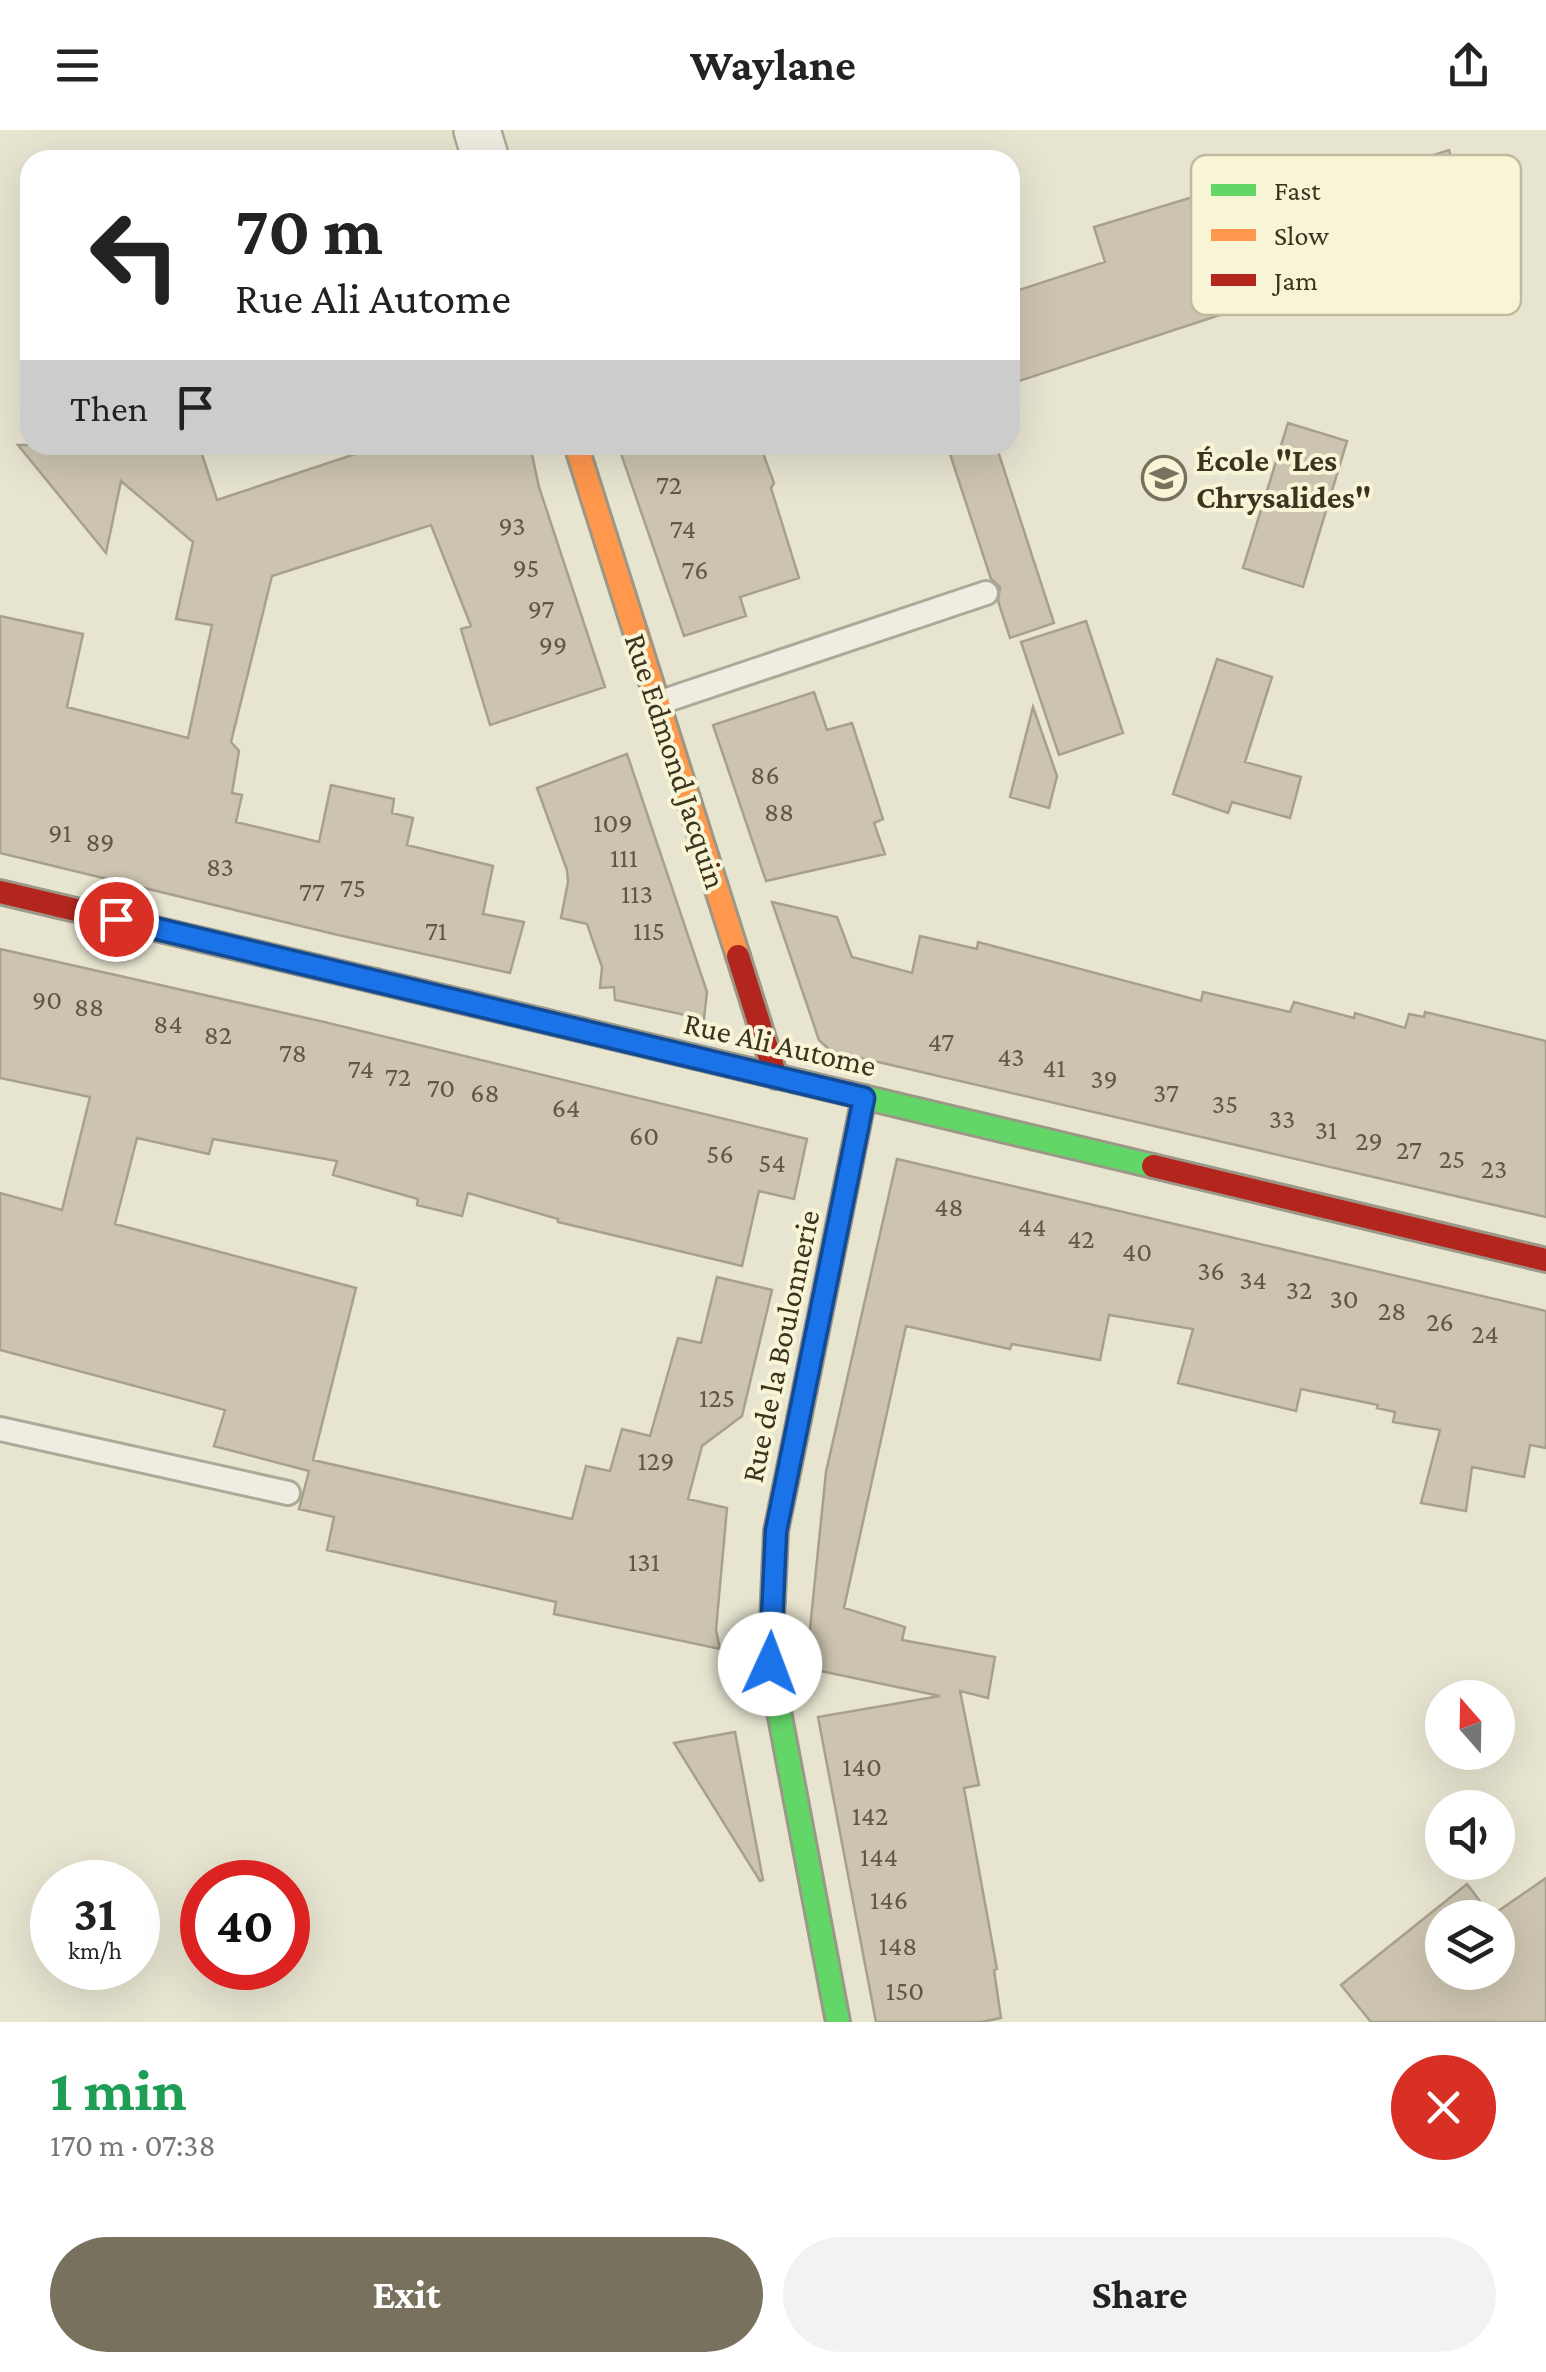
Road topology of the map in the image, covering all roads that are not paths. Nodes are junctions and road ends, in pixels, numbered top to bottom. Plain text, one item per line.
1 (579, 455) edge
2 (986, 593) dead end
3 (658, 703) junction
4 (0, 892) edge
5 (776, 1077) junction
6 (864, 1098) junction
7 (1546, 1260) edge
8 (0, 1428) edge
9 (288, 1492) dead end
10 (838, 2022) edge

1 - 3 street, Rue Edmond Jacquin
2 - 3 lane
3 - 5 street, Rue Edmond Jacquin
4 - 5 street, Rue Ali Autome
5 - 6 street, Rue Ali Autome
6 - 7 street, Rue Ali Autome
6 - 10 street, Rue de la Boulonnerie
8 - 9 lane

